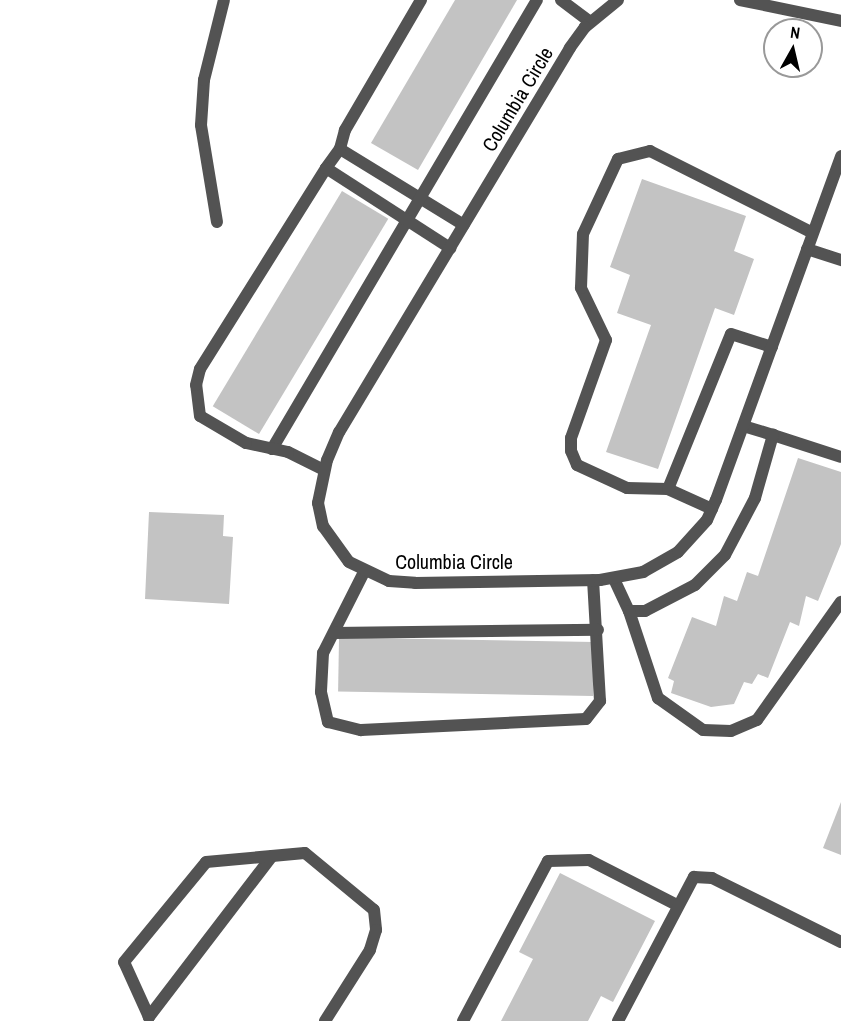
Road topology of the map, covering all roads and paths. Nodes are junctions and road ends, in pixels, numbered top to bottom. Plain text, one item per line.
1 (224, 0) edge
2 (421, 0) edge
3 (537, 0) edge
4 (561, 0) edge
5 (618, 0) edge
6 (740, 0) edge
7 (841, 21) edge
8 (590, 22) junction
9 (340, 149) junction
10 (841, 156) edge
11 (326, 168) junction
12 (419, 198) junction
13 (406, 219) junction
14 (217, 222) dead end
15 (464, 225) junction
16 (813, 233) junction
17 (450, 248) junction
18 (807, 249) junction
19 (841, 260) edge
20 (772, 347) junction
21 (743, 426) junction
22 (772, 435) junction
23 (272, 449) junction
24 (841, 457) edge
25 (324, 470) junction
26 (668, 489) junction
27 (712, 509) junction
28 (364, 572) junction
29 (614, 579) junction
30 (593, 580) junction
31 (841, 602) edge
32 (629, 611) junction
33 (598, 630) junction
34 (334, 633) junction
35 (272, 856) junction
36 (677, 905) junction
37 (841, 942) edge
38 (149, 1019) edge
39 (325, 1021) edge
40 (463, 1021) edge
41 (618, 1021) edge

1 - 14 street
2 - 9 street
3 - 12 street
4 - 8 street
5 - 8 street, Columbia Circle
6 - 7 street
8 - 15 street, Columbia Circle
9 - 11 street
9 - 12 street
10 - 16 street, Columbia Circle
11 - 13 street
11 - 23 street
12 - 13 street
12 - 15 street
13 - 17 street
13 - 23 street
15 - 17 street, Columbia Circle
16 - 18 street, Columbia Circle
16 - 26 street
17 - 25 street, Columbia Circle
18 - 19 street
18 - 20 street, Columbia Circle
20 - 21 street, Columbia Circle
20 - 26 street
21 - 22 street
21 - 27 street, Columbia Circle
22 - 24 street
22 - 32 street
23 - 25 street
25 - 28 street, Columbia Circle
26 - 27 street
27 - 29 street, Columbia Circle
28 - 30 street, Columbia Circle
28 - 34 street
29 - 30 street, Columbia Circle
29 - 32 street
30 - 33 street
31 - 32 street
33 - 34 street
33 - 34 street
35 - 38 street
35 - 38 street
35 - 39 street
36 - 37 street
36 - 40 street
36 - 41 street

